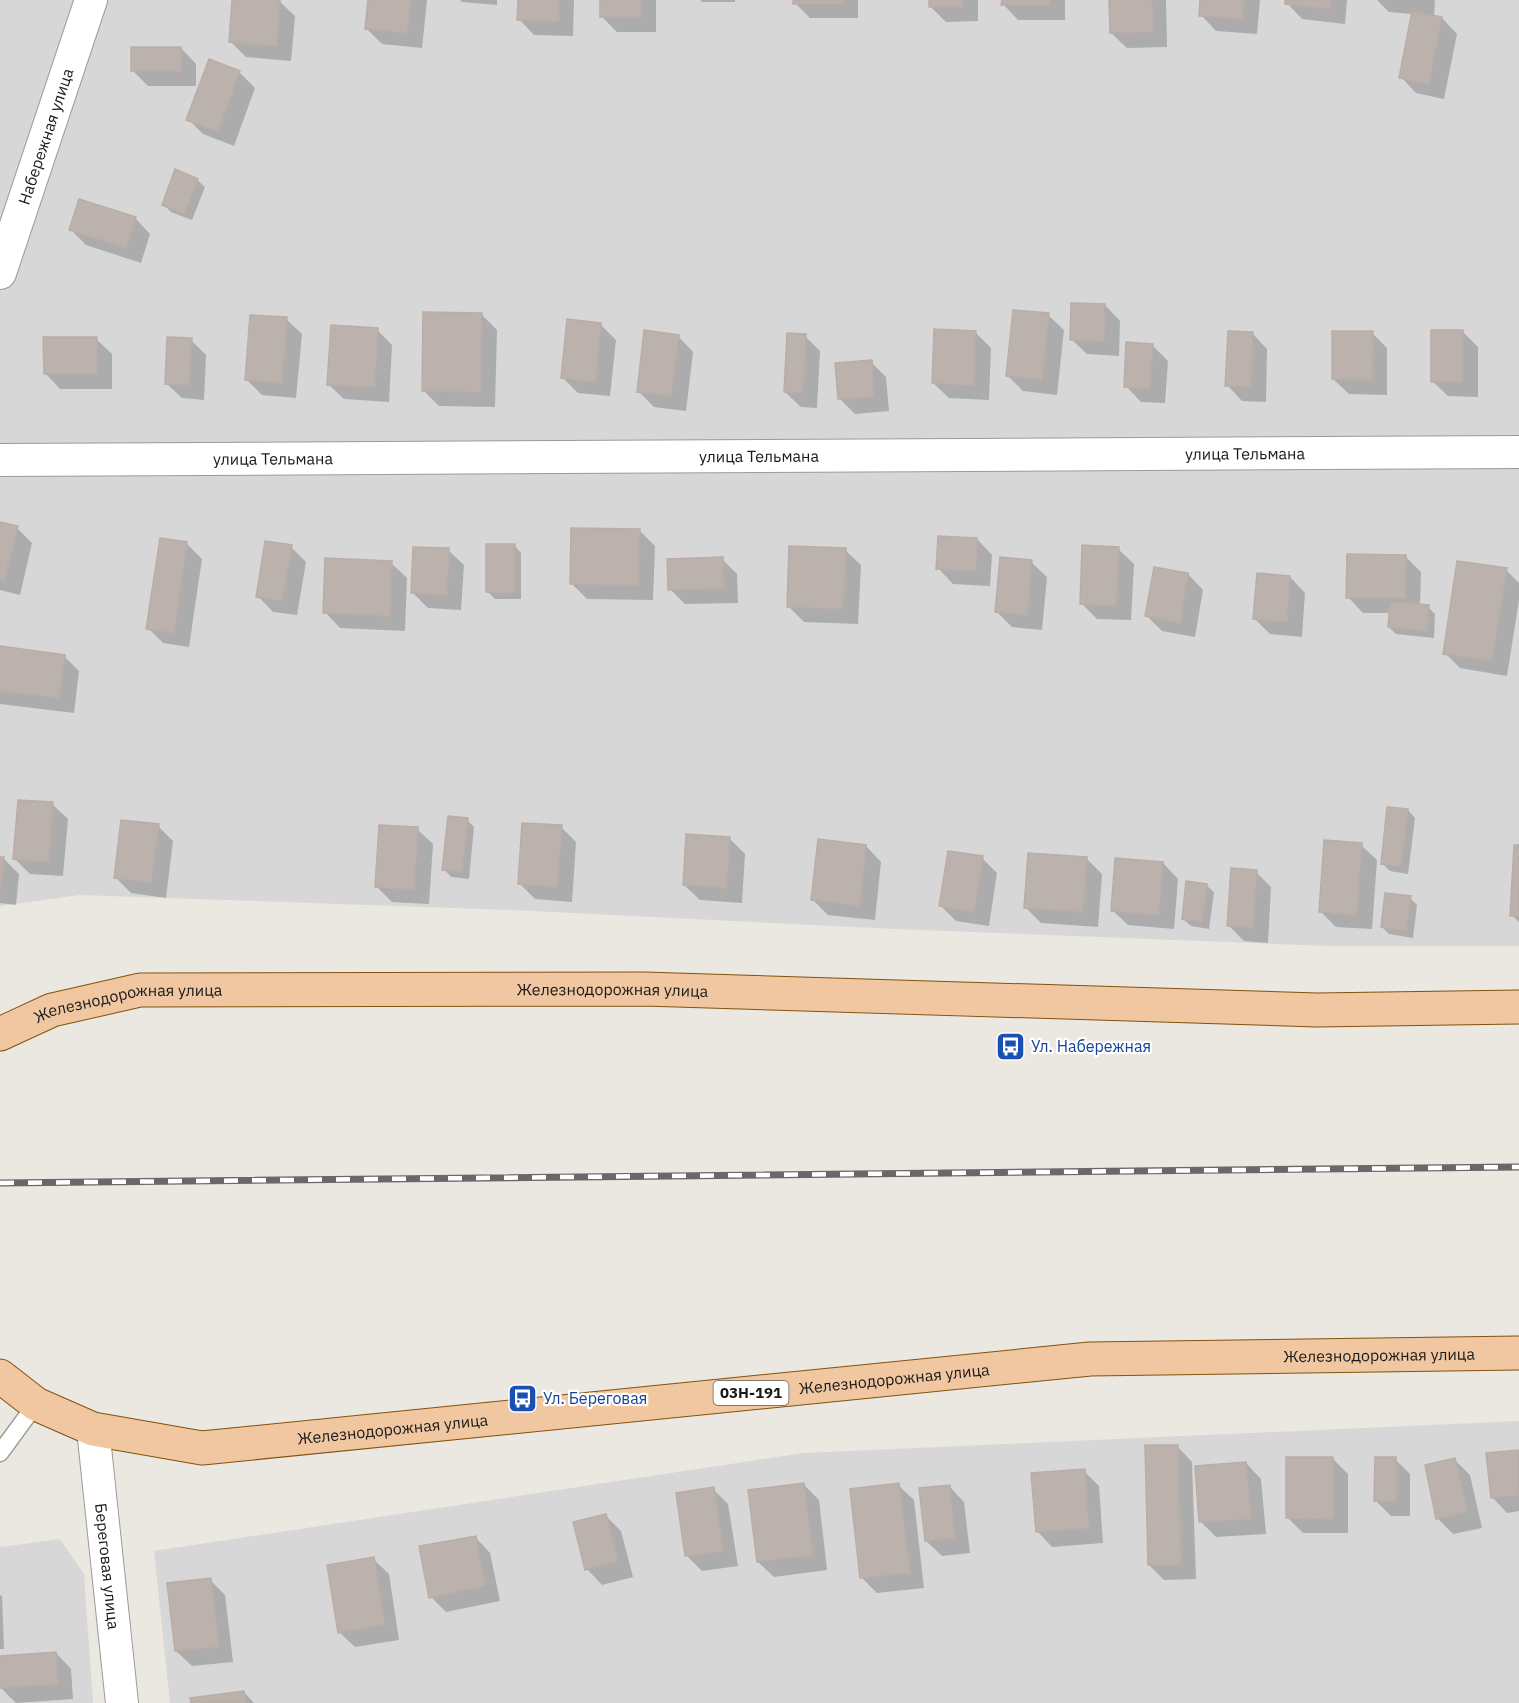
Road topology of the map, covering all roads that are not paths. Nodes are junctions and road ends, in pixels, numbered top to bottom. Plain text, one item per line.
1 (91, 0) edge
2 (0, 273) edge
3 (1519, 452) edge
4 (0, 460) edge
5 (1519, 1007) edge
6 (0, 1034) edge
7 (1519, 1353) edge
8 (0, 1376) edge
9 (36, 1404) junction
10 (93, 1429) junction
11 (0, 1453) edge
12 (122, 1703) edge

1 - 2 street, Набережная улица
3 - 4 street, улица Тельмана
5 - 6 main road, Железнодорожная улица
7 - 10 main road, Железнодорожная улица / 03Н-191
8 - 9 main road, Железнодорожная улица / 03Н-191
9 - 10 main road, Железнодорожная улица / 03Н-191
9 - 11 lane
10 - 12 street, Береговая улица

